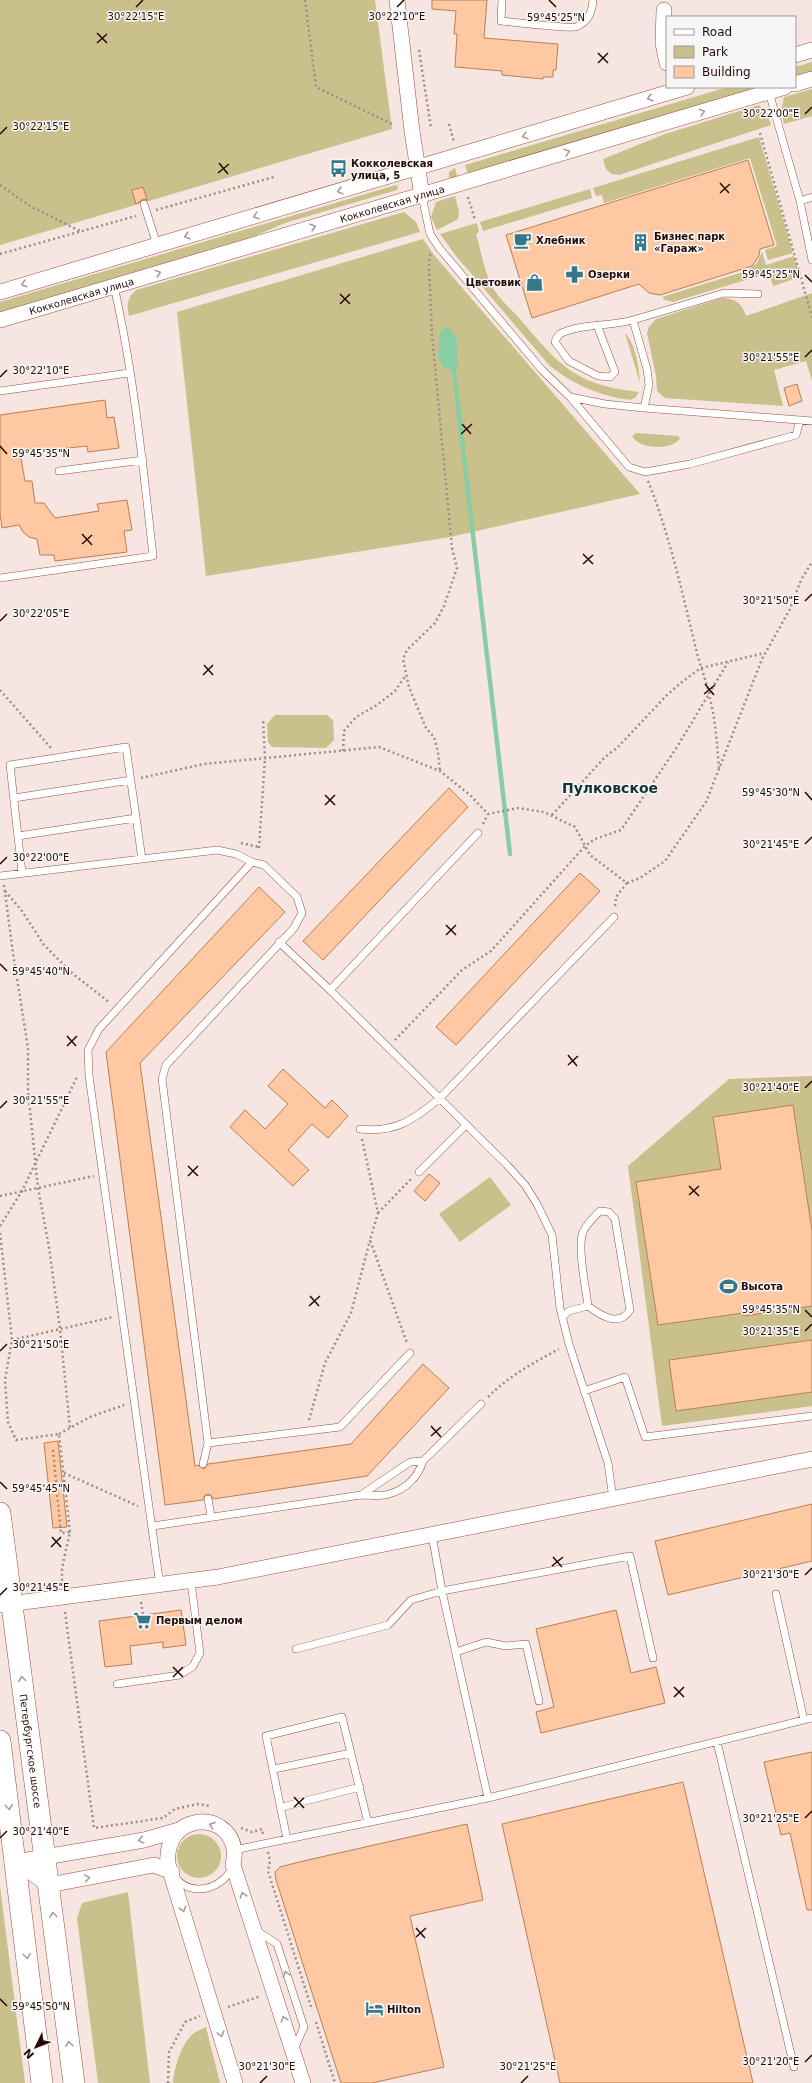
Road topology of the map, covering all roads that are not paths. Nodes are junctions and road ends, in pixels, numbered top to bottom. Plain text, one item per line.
1 (397, 0) edge
2 (502, 0) edge
3 (593, 0) edge
4 (664, 5) edge
5 (812, 50) edge
6 (796, 55) edge
7 (666, 58) edge
8 (812, 79) edge
9 (796, 84) edge
10 (678, 88) edge
11 (782, 88) edge
12 (769, 92) junction
13 (418, 168) junction
14 (422, 196) junction
15 (812, 197) edge
16 (800, 201) junction
17 (144, 204) dead end
18 (157, 245) junction
19 (812, 260) edge
20 (114, 286) junction
21 (0, 292) edge
22 (758, 294) dead end
23 (0, 320) edge
24 (634, 320) junction
25 (598, 325) junction
26 (129, 373) junction
27 (0, 391) edge
28 (570, 397) junction
29 (644, 408) junction
30 (800, 420) junction
31 (812, 421) edge
32 (143, 460) junction
33 (60, 470) dead end
34 (0, 578) edge
35 (134, 780) junction
36 (14, 798) junction
37 (136, 818) junction
38 (478, 833) dead end
39 (18, 836) junction
40 (142, 859) junction
41 (252, 862) junction
42 (22, 873) junction
43 (2, 875) edge
44 (614, 917) road end
45 (279, 942) junction
46 (330, 990) junction
47 (440, 1098) junction
48 (466, 1125) junction
49 (360, 1129) road end
50 (419, 1172) road end
51 (588, 1306) junction
52 (562, 1316) junction
53 (410, 1353) road end
54 (584, 1391) junction
55 (481, 1404) road end
56 (812, 1416) edge
57 (208, 1443) junction
58 (812, 1460) edge
59 (423, 1461) junction
60 (203, 1464) dead end
61 (361, 1495) junction
62 (208, 1499) dead end
63 (613, 1499) junction
64 (0, 1513) edge
65 (211, 1516) junction
66 (153, 1526) junction
67 (432, 1535) junction
68 (191, 1582) junction
69 (160, 1586) junction
70 (442, 1591) junction
71 (776, 1594) dead end
72 (6, 1604) edge
73 (296, 1648) dead end
74 (456, 1652) junction
75 (654, 1658) dead end
76 (117, 1684) dead end
77 (539, 1701) dead end
78 (812, 1718) edge
79 (804, 1720) junction
80 (0, 1741) edge
81 (717, 1742) junction
82 (351, 1753) junction
83 (274, 1769) junction
84 (360, 1787) junction
85 (488, 1798) junction
86 (282, 1807) junction
87 (368, 1823) junction
88 (179, 1830) junction
89 (287, 1839) junction
90 (46, 1856) junction
91 (234, 1857) junction
92 (16, 1862) junction
93 (172, 1872) junction
94 (49, 1885) junction
95 (794, 2067) dead end
96 (42, 2083) edge
97 (74, 2083) edge
98 (235, 2083) edge
99 (303, 2083) edge

1 - 13 street
2 - 3 lane
4 - 7 street
5 - 6 street
8 - 9 street
10 -> 13 street
11 - 12 street, Кокколевская улица
14 -> 12 street, Кокколевская улица
12 - 16 lane
13 - 14 street
13 -> 18 street
20 -> 14 street, Кокколевская улица
14 - 28 lane
15 - 16 lane
16 - 19 lane
17 - 18 lane
18 -> 21 street
20 - 23 street, Кокколевская улица
20 - 26 lane
22 - 24 lane
24 - 25 lane
24 - 29 lane
25 - 25 lane
26 - 27 lane
26 - 32 lane
28 - 29 lane
28 - 30 lane
29 - 30 lane
30 - 31 lane
32 - 33 lane
32 - 34 lane
35 - 36 lane
35 - 36 lane
35 - 37 lane
36 - 39 lane
37 - 39 lane
37 - 40 lane
38 - 46 lane
39 - 42 lane
40 - 41 lane
40 - 42 lane
41 - 45 lane
41 - 66 lane
42 - 43 lane
44 - 47 lane
45 - 46 lane
45 - 57 lane
46 - 47 lane
47 - 48 lane
47 - 49 lane
48 - 50 lane
48 - 52 lane
51 - 51 lane
51 - 52 lane
52 - 54 lane
53 - 57 lane
54 - 56 lane
54 - 63 lane
55 - 59 lane
57 - 60 lane
58 - 63 street
59 - 61 lane
59 - 61 lane
61 - 65 lane
62 - 65 lane
63 - 67 street
64 - 72 main road, Петербургское шоссе
65 - 66 lane
66 - 69 lane
67 - 68 street
67 - 70 lane
68 - 69 street
68 - 76 lane
69 - 72 street
70 - 73 lane
70 - 74 lane
70 - 75 lane
71 - 79 lane
90 -> 72 main road, Петербургское шоссе
74 - 77 lane
74 - 85 lane
78 - 79 lane
79 - 81 lane
80 -> 92 main road
81 - 85 lane
81 - 95 lane
82 - 83 lane
82 - 83 lane
82 - 84 lane
83 - 86 lane
84 - 86 lane
84 - 87 lane
85 - 87 lane
86 - 89 lane
87 - 89 lane
88 -> 90 street
91 -> 88 street
88 - 93 street
89 - 91 lane
90 - 92 street
90 - 94 main road, Петербургское шоссе
91 - 93 lane
99 -> 91 street
92 - 94 street
92 -> 96 main road
94 -> 93 street
93 -> 98 street
97 -> 94 main road, Петербургское шоссе

